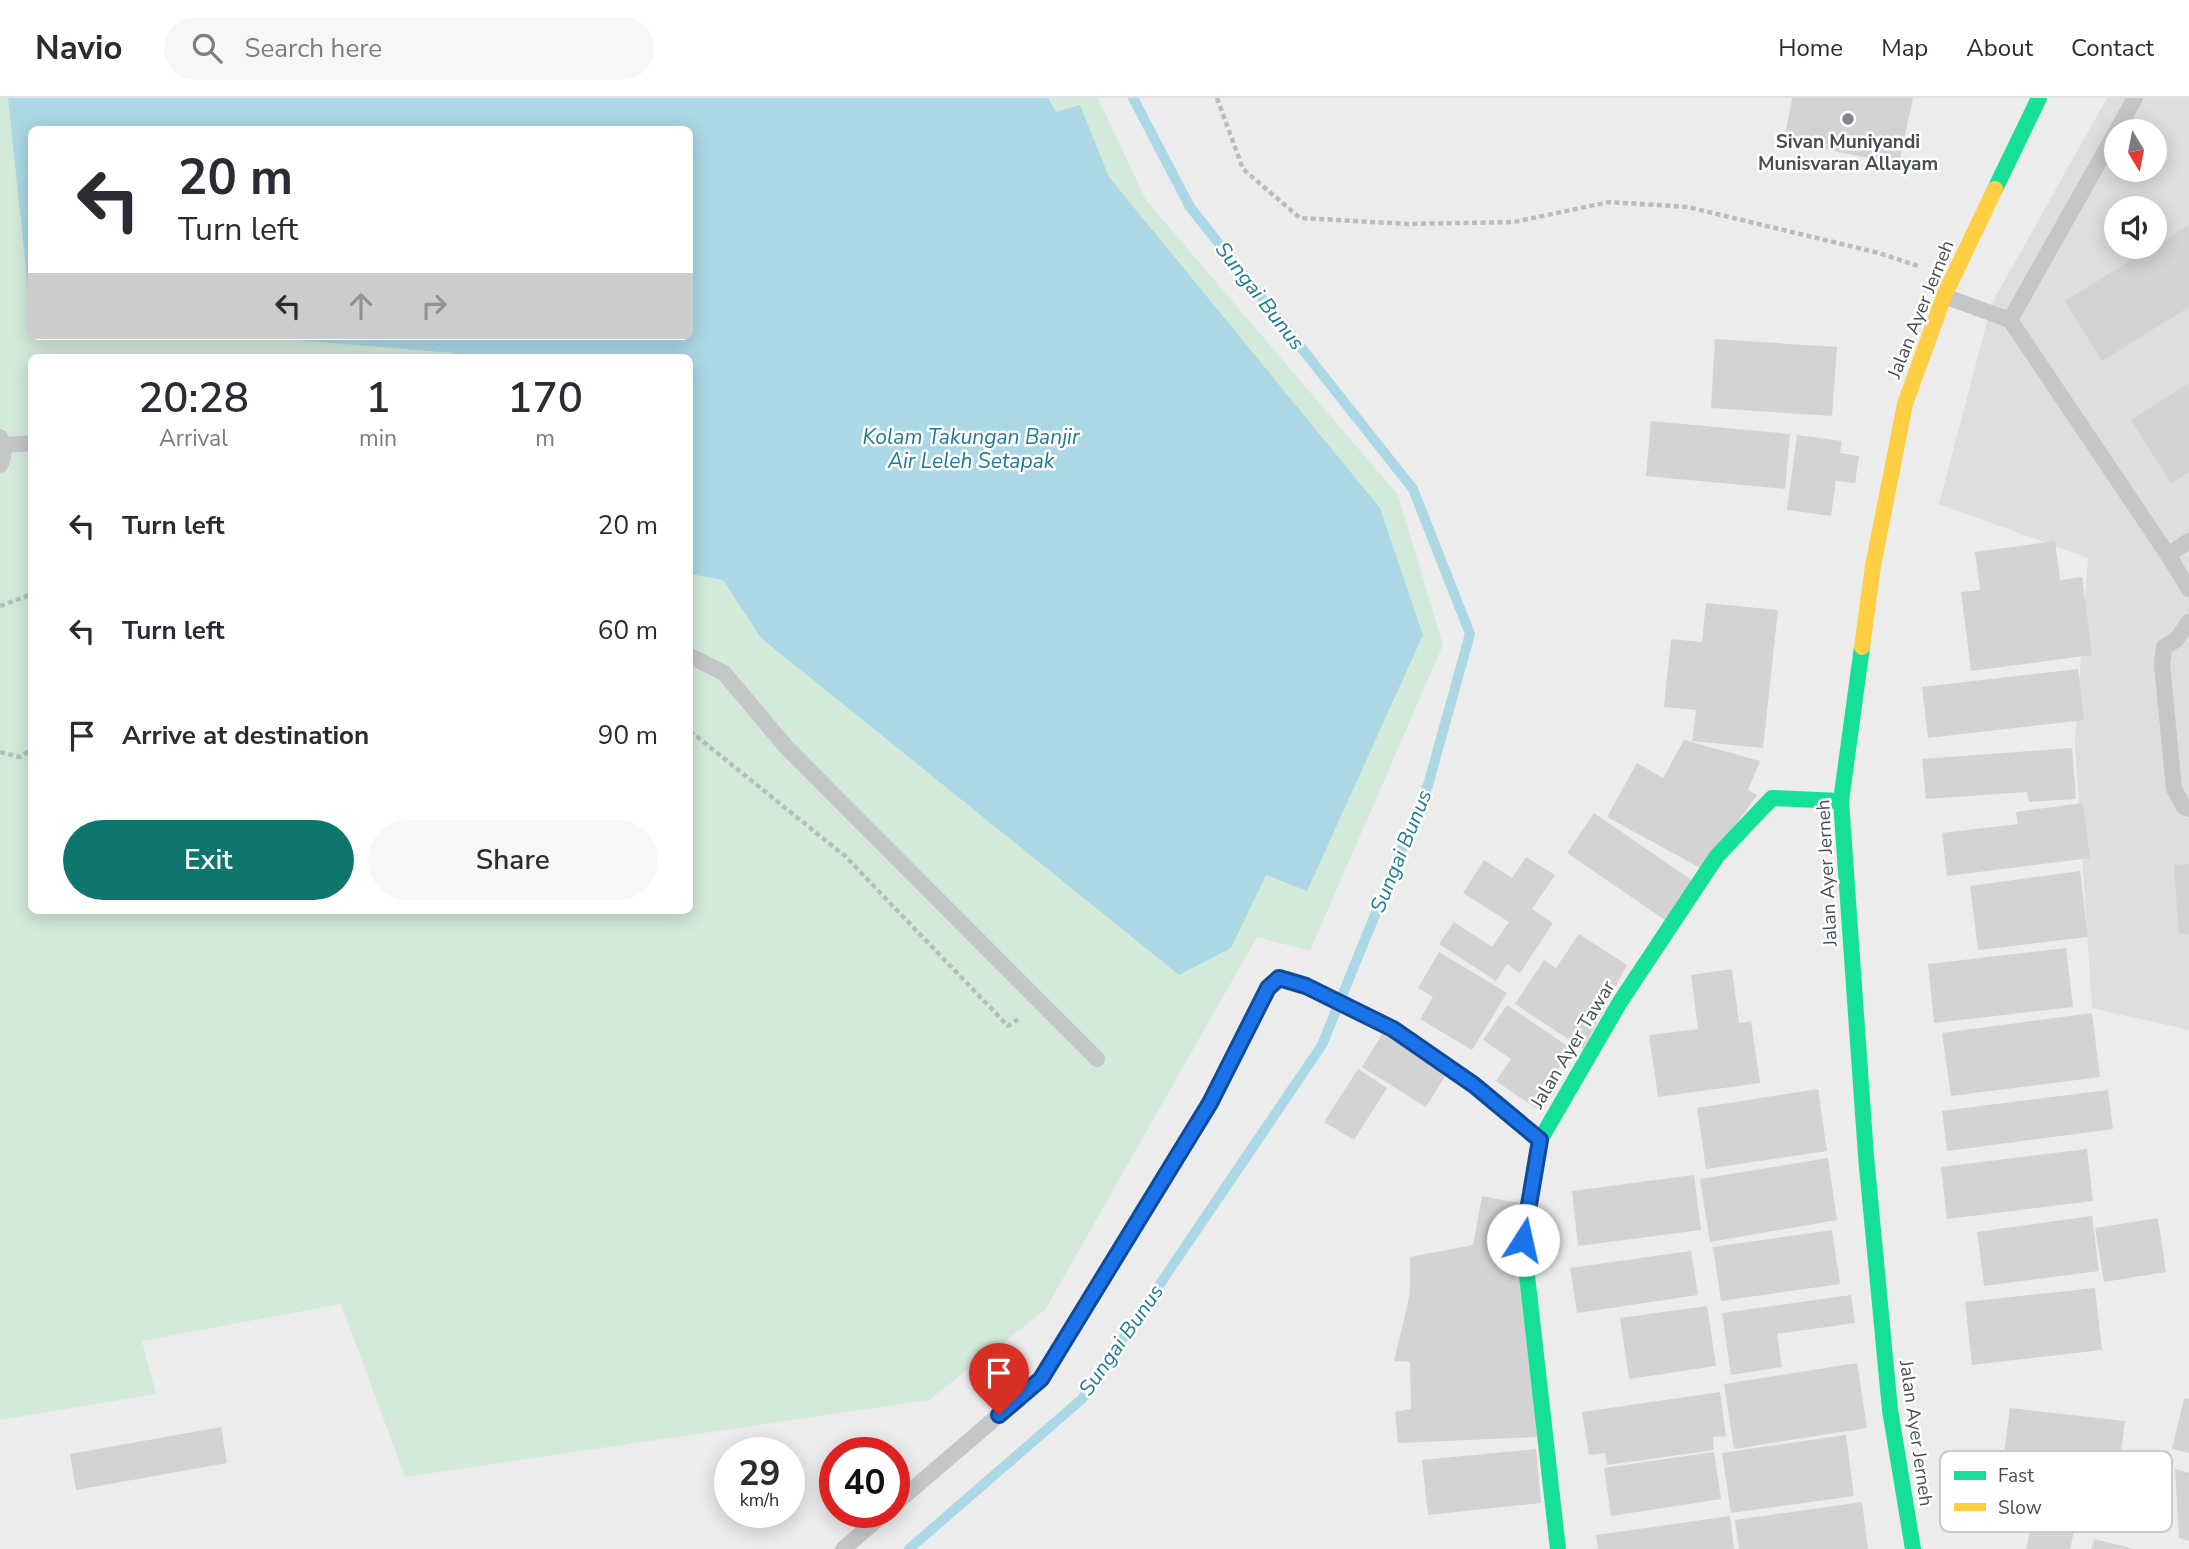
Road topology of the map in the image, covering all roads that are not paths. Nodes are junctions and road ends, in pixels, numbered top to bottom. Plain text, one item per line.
1 (2039, 98) edge
2 (2127, 100) edge
3 (1944, 296) junction
4 (2010, 320) junction
5 (2, 441) edge
6 (28, 443) edge
7 (0, 465) edge
8 (2189, 541) edge
9 (2168, 555) junction
10 (2189, 589) edge
11 (2189, 622) edge
12 (693, 658) edge
13 (1841, 801) junction
14 (2189, 809) edge
15 (1097, 1059) dead end
16 (1540, 1140) junction
17 (910, 1491) edge
18 (867, 1528) edge
19 (843, 1549) edge
20 (1558, 1549) edge
21 (1913, 1549) edge

1 - 3 main road, Jalan Ayer Jerneh
2 - 4 lane
3 - 4 lane
3 - 13 main road, Jalan Ayer Jerneh
4 - 9 lane
5 - 6 lane
5 - 7 lane
8 - 9 lane
9 - 10 lane
11 - 14 lane
12 - 15 lane
13 - 16 main road, Jalan Ayer Tawar
13 - 21 main road, Jalan Ayer Jerneh
16 - 17 lane
16 - 20 main road, Jalan Ayer Tawar
18 - 19 lane

